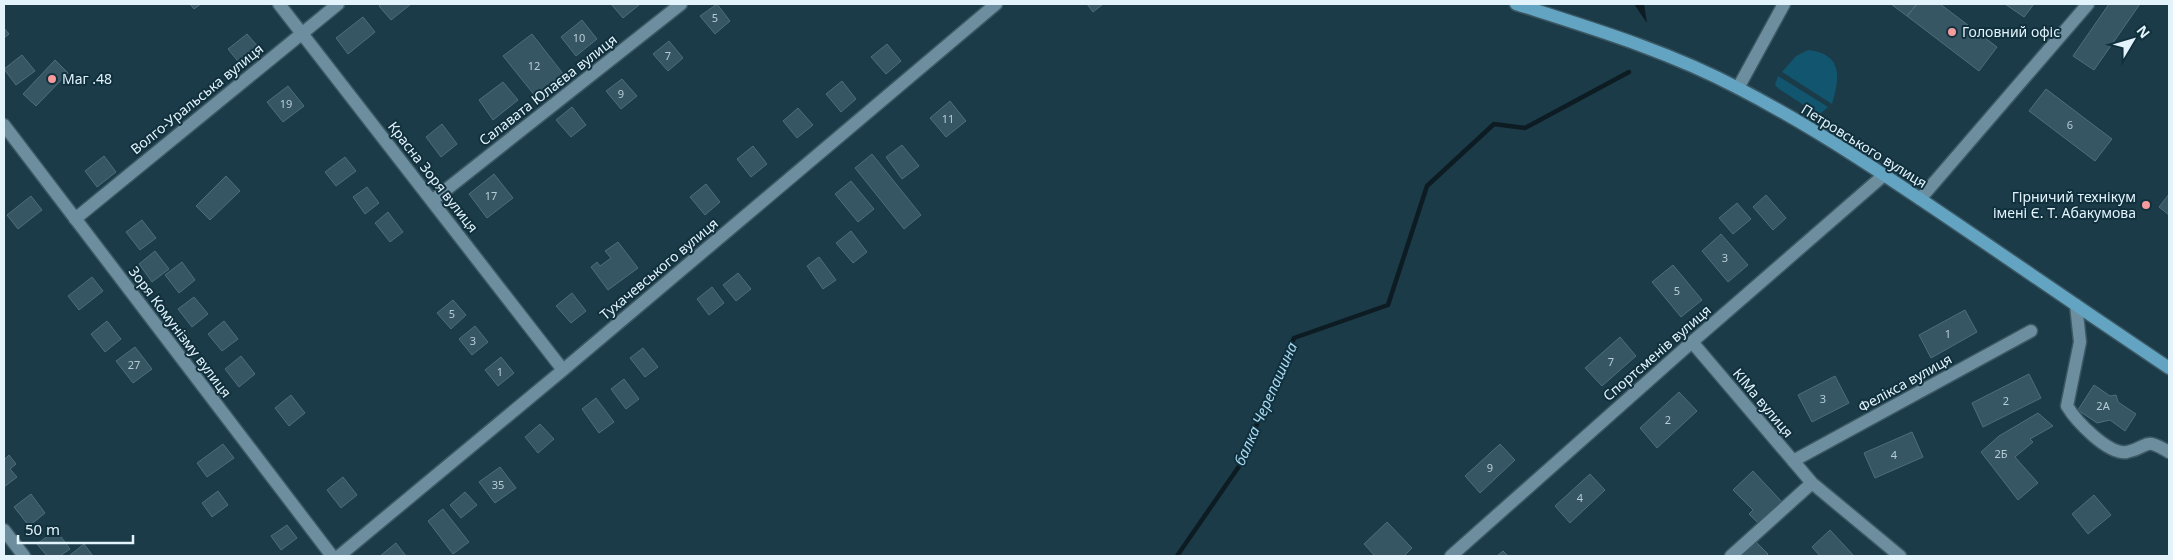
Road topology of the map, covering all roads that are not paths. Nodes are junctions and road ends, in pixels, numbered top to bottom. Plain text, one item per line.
1 (279, 4) edge
2 (338, 4) edge
3 (681, 4) edge
4 (996, 4) edge
5 (1516, 4) edge
6 (1784, 4) edge
7 (2088, 4) edge
8 (302, 33) junction
9 (1738, 88) junction
10 (4, 125) edge
11 (1884, 176) junction
12 (1920, 199) junction
13 (433, 200) junction
14 (75, 218) junction
15 (2076, 305) junction
16 (2031, 331) dead end
17 (1692, 342) junction
18 (2169, 368) edge
19 (563, 370) junction
20 (2169, 452) edge
21 (1793, 461) junction
22 (1812, 483) junction
23 (4, 530) edge
24 (24, 556) edge
25 (332, 556) edge
26 (339, 556) edge
27 (1451, 556) edge
28 (1731, 556) edge
29 (1900, 556) edge

1 - 8 street, Красна Зоря вулиця
2 - 8 street, Волго-Уральська вулиця
3 - 13 street, Салавата Юлаєва вулиця
4 - 19 street, Тухачевського вулиця
5 - 9 main road, Петровського вулиця
6 - 9 street
7 - 12 street
8 - 13 street, Красна Зоря вулиця
8 - 14 street, Волго-Уральська вулиця
9 - 11 main road, Петровського вулиця
10 - 14 street, Зоря Комунізму вулиця
11 - 12 main road, Петровського вулиця
11 - 17 street, Спортсменів вулиця
12 - 15 main road, Петровського вулиця
13 - 19 street, Красна Зоря вулиця
14 - 25 street, Зоря Комунізму вулиця
15 - 18 main road, Петровського вулиця
15 - 20 street
16 - 21 street, Фелікса вулиця
17 - 21 street, КІМа вулиця
17 - 27 street, Спортсменів вулиця
19 - 26 street, Тухачевського вулиця
21 - 22 street, КІМа вулиця
22 - 28 street
22 - 29 street, КІМа вулиця
23 - 24 street

